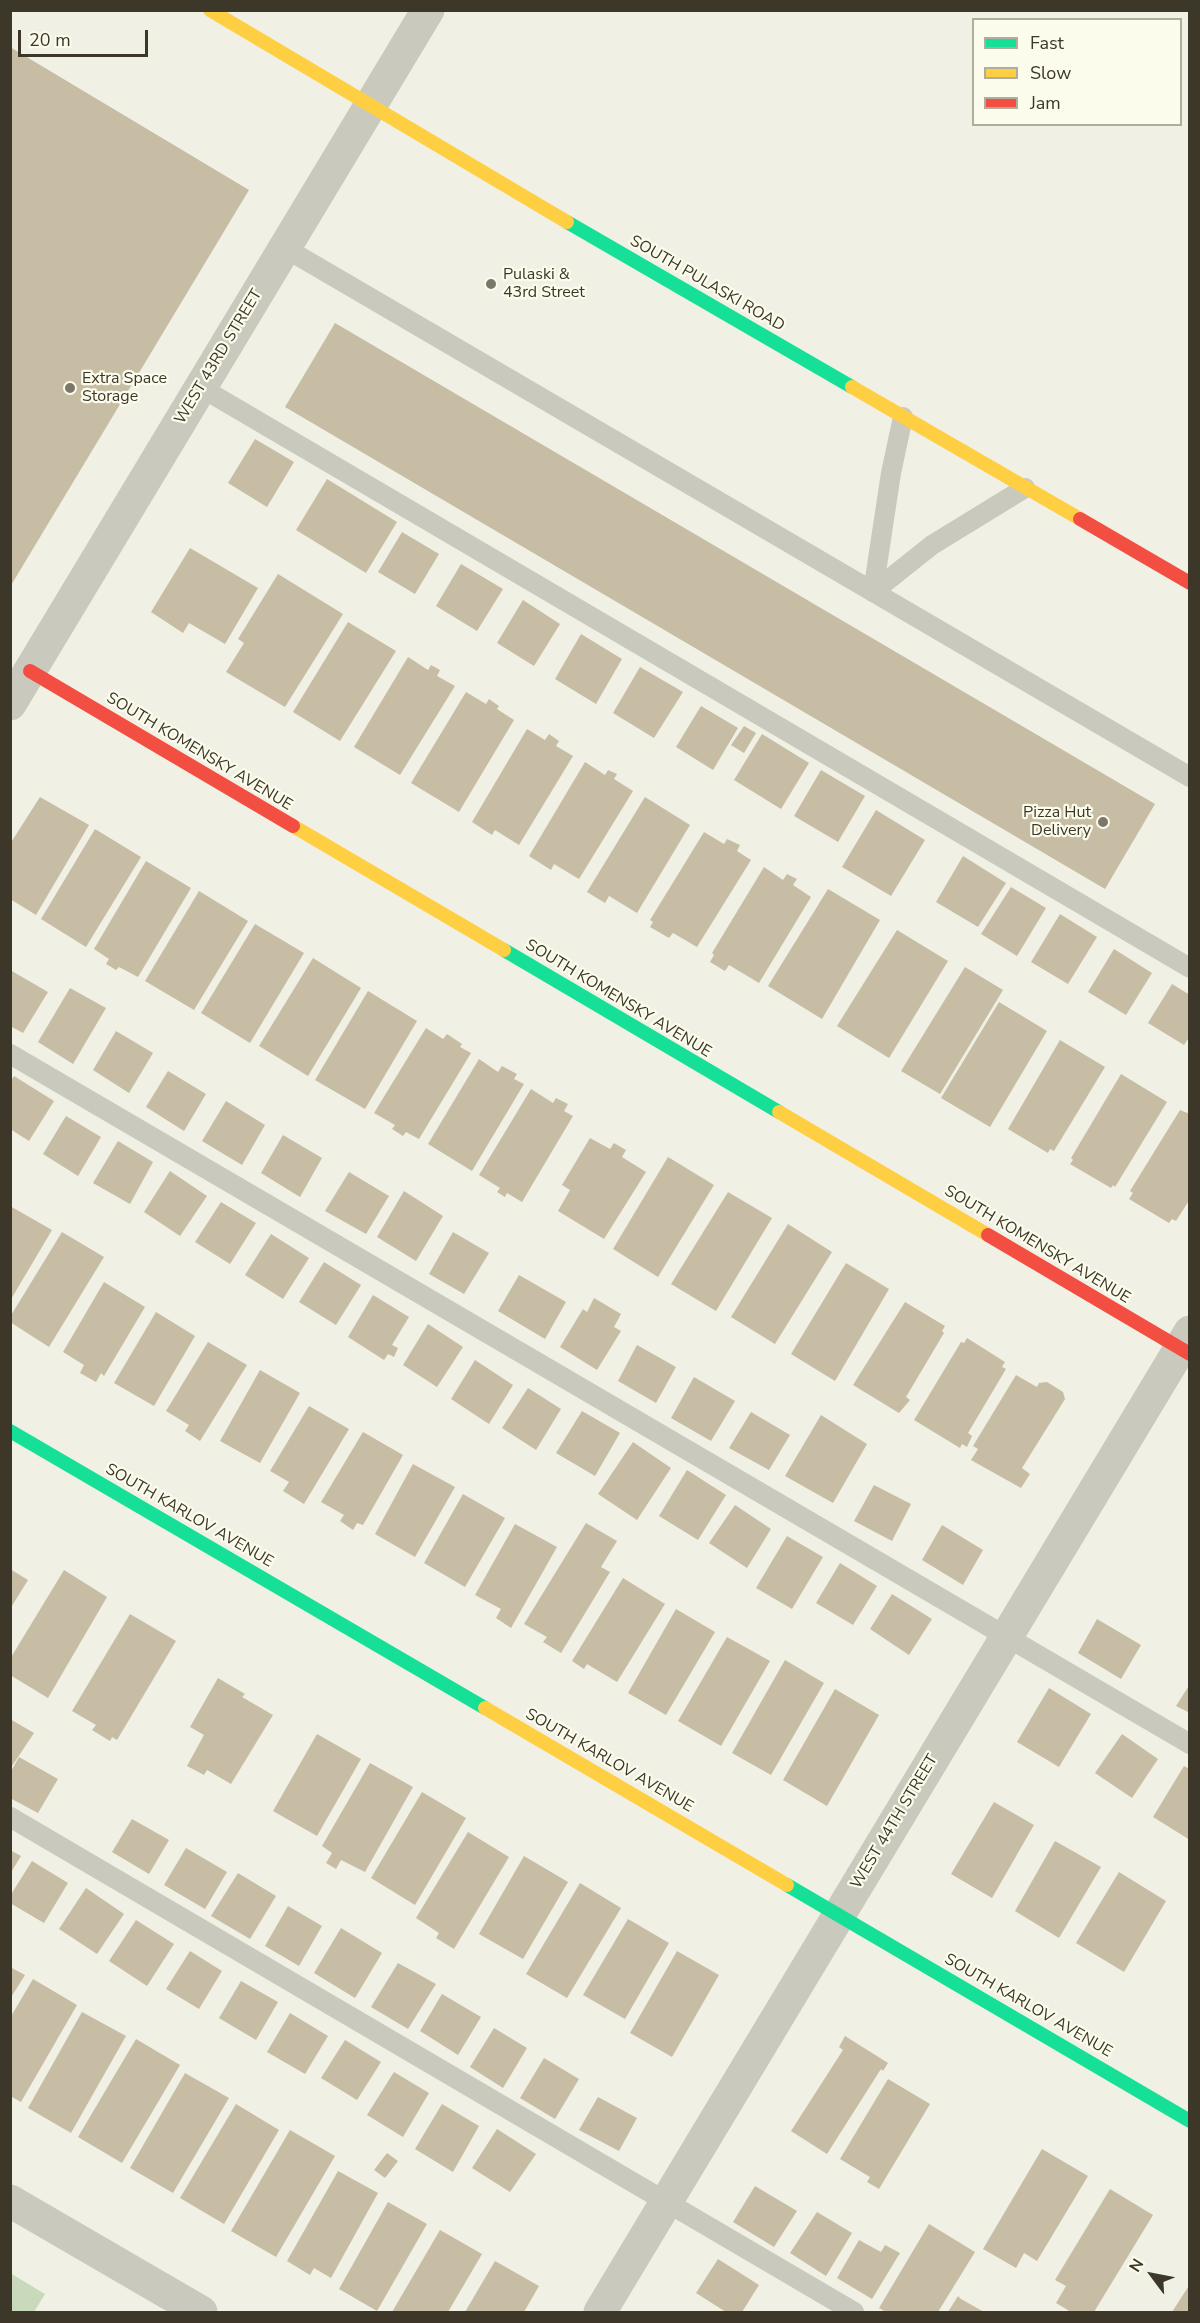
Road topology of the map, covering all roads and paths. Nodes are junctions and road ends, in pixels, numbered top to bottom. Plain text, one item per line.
1 (210, 10) edge
2 (428, 10) edge
3 (370, 107) junction
4 (285, 248) junction
5 (200, 387) junction
6 (903, 417) junction
7 (1025, 488) junction
8 (1190, 584) edge
9 (873, 592) junction
10 (30, 671) junction
11 (10, 704) edge
12 (1190, 777) edge
13 (1190, 968) edge
14 (10, 1054) edge
15 (1186, 1345) edge
16 (10, 1431) edge
17 (1006, 1637) junction
18 (1190, 1744) edge
19 (10, 1817) edge
20 (840, 1915) junction
21 (1190, 2121) edge
22 (10, 2200) edge
23 (667, 2202) junction
24 (201, 2313) edge
25 (600, 2313) edge
26 (854, 2313) edge

1 - 3 street, SOUTH PULASKI ROAD
2 - 3 street, WEST 43RD STREET
3 - 4 street, WEST 43RD STREET
3 - 6 street, SOUTH PULASKI ROAD
4 - 5 street, WEST 43RD STREET
4 - 9 lane
5 - 10 street, WEST 43RD STREET
5 - 13 lane
6 - 7 street, SOUTH PULASKI ROAD
6 - 9 lane
7 - 8 street, SOUTH PULASKI ROAD
7 - 9 lane
9 - 12 lane
10 - 11 street, WEST 43RD STREET
10 - 15 street, SOUTH KOMENSKY AVENUE
14 - 17 lane
15 - 17 street, WEST 44TH STREET
16 - 20 street, SOUTH KARLOV AVENUE
17 - 18 lane
17 - 20 street, WEST 44TH STREET
19 - 23 lane
20 - 21 street, SOUTH KARLOV AVENUE
20 - 23 street, WEST 44TH STREET
22 - 24 street
23 - 25 street, WEST 44TH STREET
23 - 26 lane

